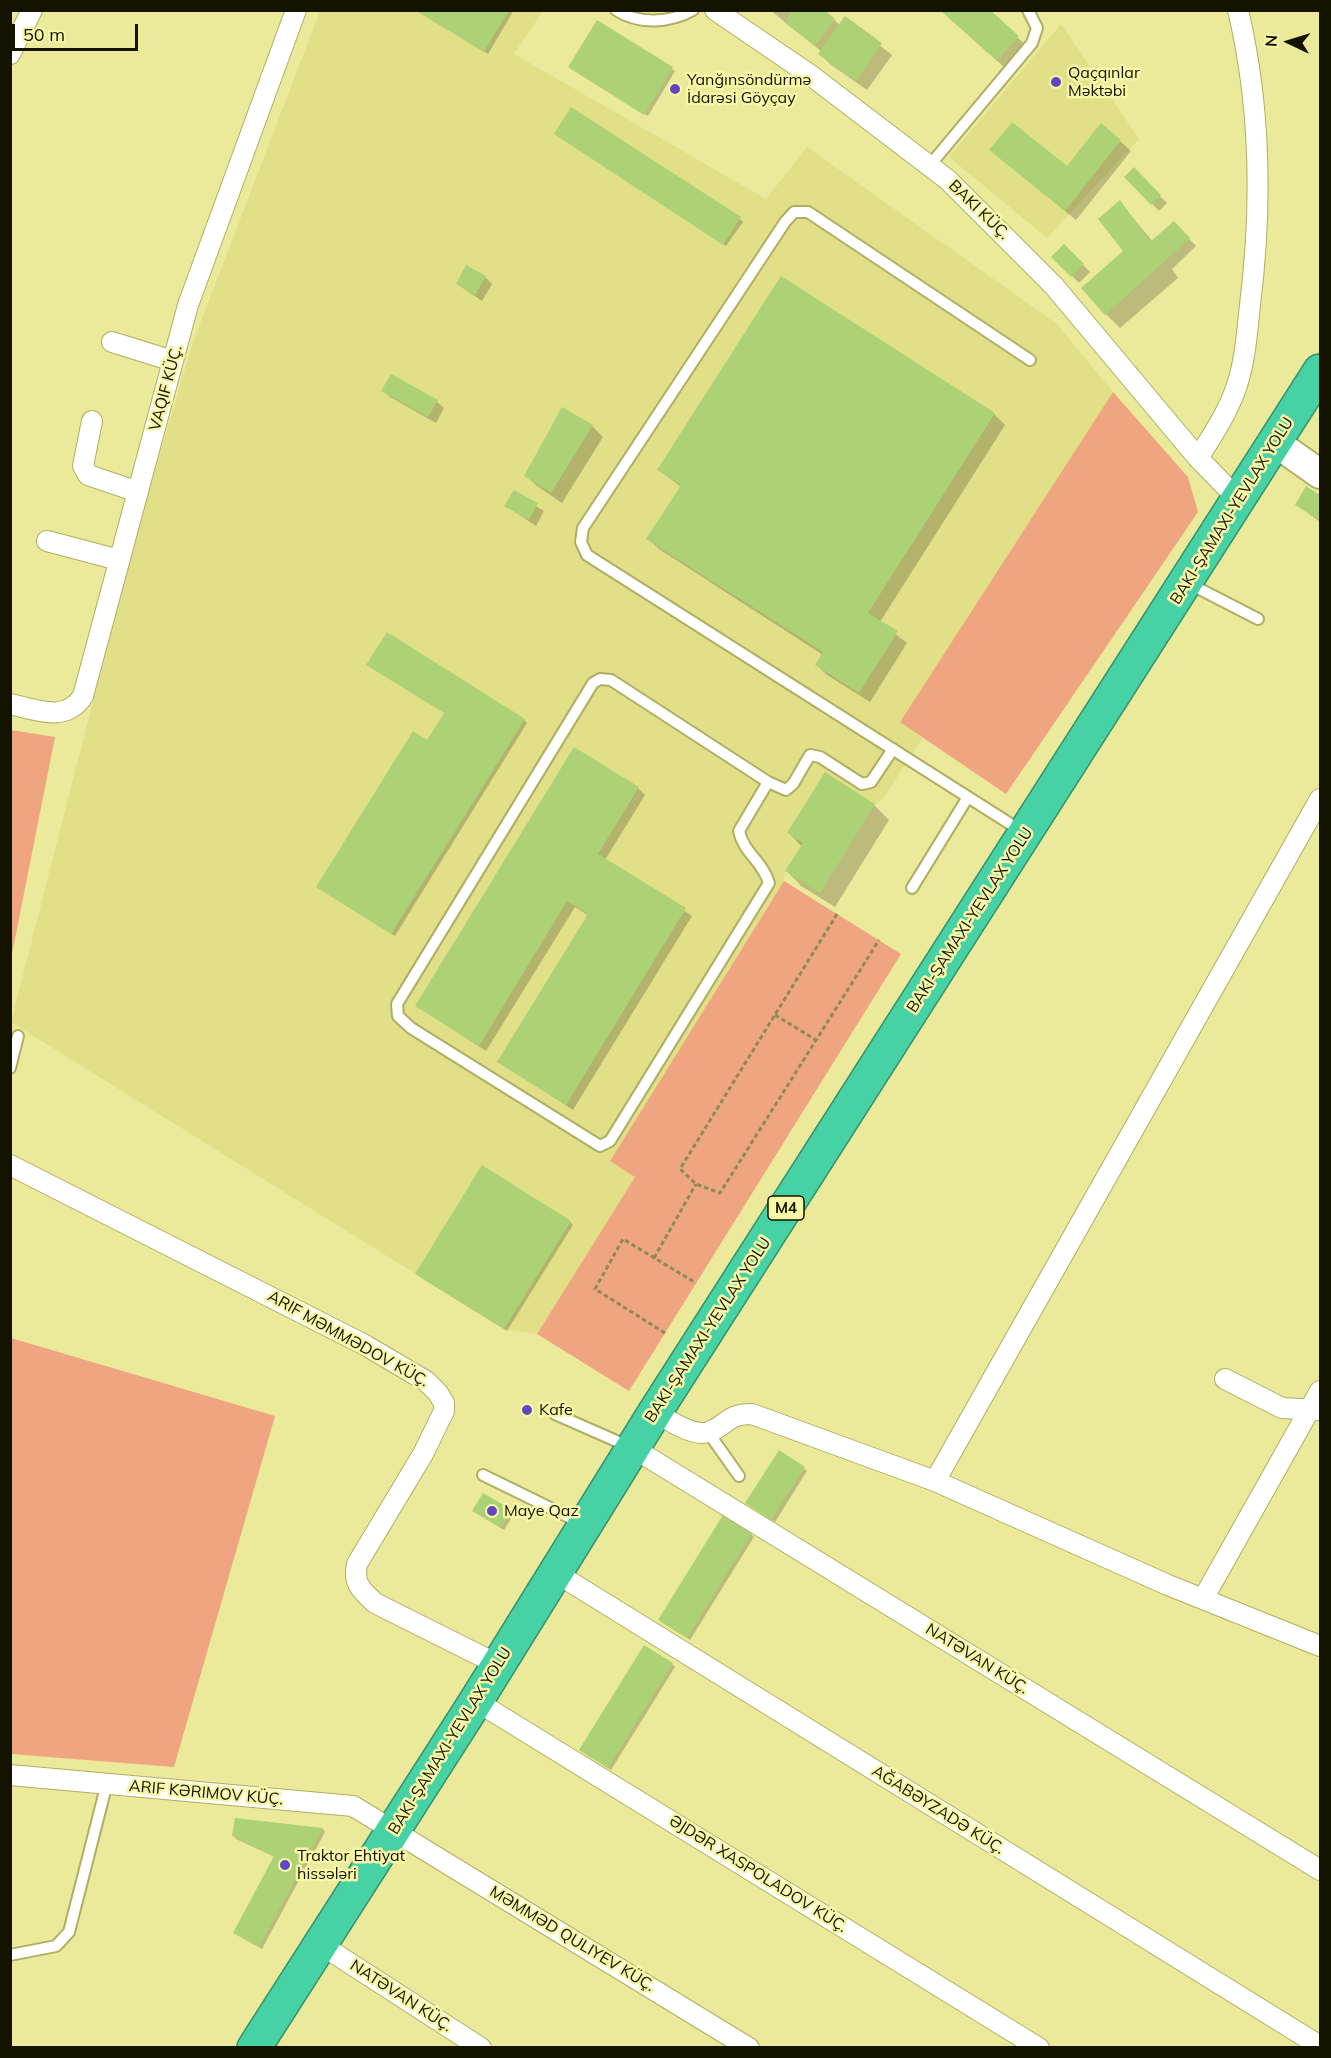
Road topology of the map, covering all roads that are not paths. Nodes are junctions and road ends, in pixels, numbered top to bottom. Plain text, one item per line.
1 (32, 10) edge
2 (296, 10) edge
3 (616, 10) edge
4 (693, 10) edge
5 (715, 10) edge
6 (1028, 10) edge
7 (1238, 10) edge
8 (10, 54) edge
9 (930, 165) junction
10 (112, 342) dead end
11 (1030, 360) dead end
12 (173, 362) junction
13 (1320, 371) edge
14 (92, 421) dead end
15 (1276, 443) junction
16 (1198, 458) junction
17 (1320, 474) edge
18 (138, 492) junction
19 (1240, 501) junction
20 (47, 541) dead end
21 (119, 560) junction
22 (1187, 583) junction
23 (1258, 619) dead end
24 (10, 704) edge
25 (892, 749) junction
26 (768, 782) junction
27 (968, 797) junction
28 (1320, 799) edge
29 (1026, 834) junction
30 (912, 888) dead end
31 (18, 1036) dead end
32 (10, 1068) edge
33 (10, 1165) edge
34 (1225, 1379) dead end
35 (1317, 1403) edge
36 (655, 1412) junction
37 (555, 1414) dead end
38 (708, 1432) junction
39 (633, 1448) junction
40 (483, 1475) dead end
41 (739, 1476) dead end
42 (935, 1481) junction
43 (586, 1526) junction
44 (556, 1573) junction
45 (1203, 1599) junction
46 (1320, 1646) edge
47 (499, 1665) junction
48 (476, 1701) junction
49 (10, 1775) edge
50 (107, 1783) junction
51 (394, 1830) junction
52 (1320, 1870) edge
53 (320, 1944) junction
54 (10, 1955) edge
55 (1320, 2046) edge
56 (254, 2048) edge
57 (481, 2048) edge
58 (750, 2048) edge
59 (1039, 2048) edge

1 - 8 street
2 - 12 street, VAQIF KÜÇ.
3 - 4 lane
5 - 9 street
6 - 9 lane
7 - 16 street
9 - 16 street
10 - 12 street
11 - 25 lane
12 - 18 street, VAQIF KÜÇ.
13 - 15 highway, M4
14 - 18 street
15 - 17 street
15 - 19 highway, M4
16 - 19 street
18 - 21 street, VAQIF KÜÇ.
19 - 22 highway, M4
20 - 21 street
21 - 24 street, VAQIF KÜÇ.
22 - 23 lane
22 - 29 highway, M4
25 - 26 lane
25 - 27 lane
26 - 26 lane
27 - 29 lane
27 - 30 lane
28 - 42 street
29 - 36 highway, M4
31 - 32 lane
33 - 47 street, ARIF MƏMMƏDOV KÜÇ.
34 - 35 street
35 - 45 street
36 - 38 street
36 - 39 highway, M4
37 - 39 lane
38 - 41 lane
38 - 42 street
39 - 43 highway, M4
39 - 52 street, NATƏVAN KÜÇ.
40 - 43 lane
42 - 45 street
43 - 44 highway, M4
44 - 47 highway, M4
44 - 55 street, AĞABƏYZADƏ KÜÇ.
45 - 46 street
47 - 48 highway, M4
48 - 51 highway, M4
48 - 59 street, ƏJDƏR XASPOLADOV KÜÇ.
49 - 50 street, ARIF KƏRIMOV KÜÇ.
50 - 51 street, ARIF KƏRIMOV KÜÇ.
50 - 54 lane
51 - 53 highway, M4
51 - 58 street, MƏMMƏD QULIYEV KÜÇ.
53 - 56 highway, M4
53 - 57 street, NATƏVAN KÜÇ.

